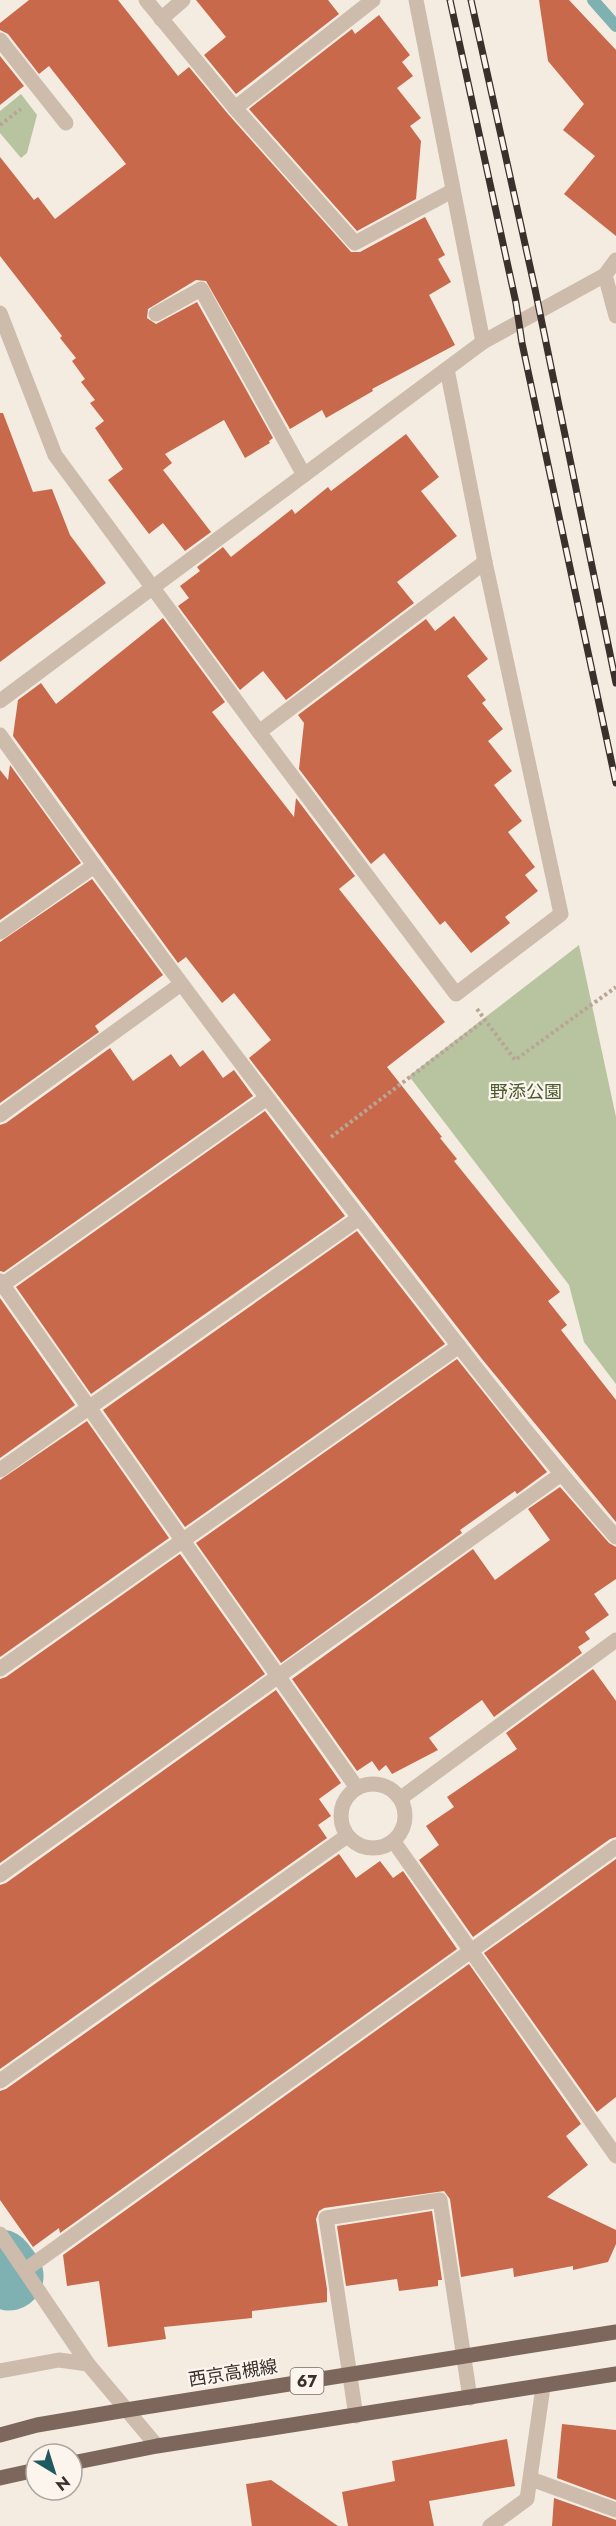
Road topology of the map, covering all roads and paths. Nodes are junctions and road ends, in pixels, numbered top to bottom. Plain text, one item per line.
1 (147, 0) edge
2 (183, 0) edge
3 (373, 0) edge
4 (416, 0) edge
5 (160, 19) junction
6 (0, 40) edge
7 (235, 108) junction
8 (66, 123) dead end
9 (452, 191) junction
10 (616, 260) edge
11 (605, 275) junction
12 (0, 313) edge
13 (156, 314) dead end
14 (616, 316) edge
15 (483, 342) junction
16 (447, 369) junction
17 (304, 476) junction
18 (485, 562) junction
19 (154, 587) junction
20 (0, 701) edge
21 (259, 732) junction
22 (0, 735) edge
23 (94, 866) junction
24 (0, 932) edge
25 (181, 984) junction
26 (616, 987) edge
27 (462, 989) junction
28 (485, 1020) junction
29 (267, 1098) junction
30 (0, 1115) edge
31 (309, 1154) junction
32 (359, 1218) junction
33 (1, 1283) edge
34 (459, 1346) junction
35 (90, 1408) junction
36 (0, 1470) edge
37 (561, 1475) junction
38 (616, 1537) edge
39 (183, 1541) junction
40 (616, 1640) edge
41 (0, 1669) edge
42 (277, 1675) junction
43 (357, 1788) junction
44 (401, 1798) junction
45 (347, 1836) junction
46 (394, 1842) junction
47 (616, 1846) edge
48 (0, 1875) edge
49 (472, 1951) junction
50 (0, 2081) edge
51 (616, 2156) edge
52 (0, 2234) edge
53 (25, 2270) junction
54 (616, 2332) edge
55 (464, 2357) junction
56 (88, 2364) junction
57 (0, 2371) edge
58 (349, 2374) junction
59 (616, 2374) edge
60 (543, 2387) junction
61 (470, 2398) junction
62 (126, 2410) junction
63 (356, 2416) junction
64 (0, 2434) edge
65 (157, 2446) junction
66 (84, 2461) edge
67 (24, 2473) edge
68 (0, 2478) edge
69 (531, 2479) junction
70 (616, 2510) edge
71 (490, 2526) edge

1 - 5 street
2 - 5 street
3 - 7 street
4 - 9 street
5 - 7 street
6 - 8 street
7 - 9 street
9 - 15 street
10 - 11 street
11 - 14 street
11 - 15 street
12 - 19 street
13 - 17 street
15 - 16 street
16 - 17 street
16 - 18 street
17 - 19 street
18 - 21 street
18 - 27 street
19 - 20 street
19 - 21 street
21 - 27 street
22 - 23 street
23 - 24 street
23 - 25 street
25 - 29 street
25 - 30 street
26 - 28 path
27 - 28 path
28 - 31 path
29 - 31 street
29 - 33 street
31 - 32 street
32 - 34 street
32 - 35 street
33 - 35 street
34 - 37 street
34 - 39 street
35 - 36 street
35 - 39 street
37 - 38 street
37 - 42 street
39 - 41 street
39 - 42 street
40 - 44 street
42 - 43 street
42 - 48 street
43 - 44 street
43 - 45 street
44 - 46 street
45 - 46 street
45 - 50 street
46 - 49 street
47 - 49 street
49 - 51 street
49 - 53 street
52 - 53 street
53 - 56 street
54 - 55 main road, 西京高槻線 / 67
55 - 58 main road, 西京高槻線 / 67
55 - 58 street
55 - 61 street
56 - 57 street
56 - 62 street
58 - 62 main road, 西京高槻線 / 67
58 - 63 street
59 - 60 main road, 67
60 - 61 main road, 67
60 - 69 street
61 - 63 main road, 67
62 - 64 main road, 西京高槻線 / 67
62 - 65 street
63 - 65 main road, 67
65 - 66 main road, 67
67 - 68 main road
69 - 70 street
69 - 71 street

